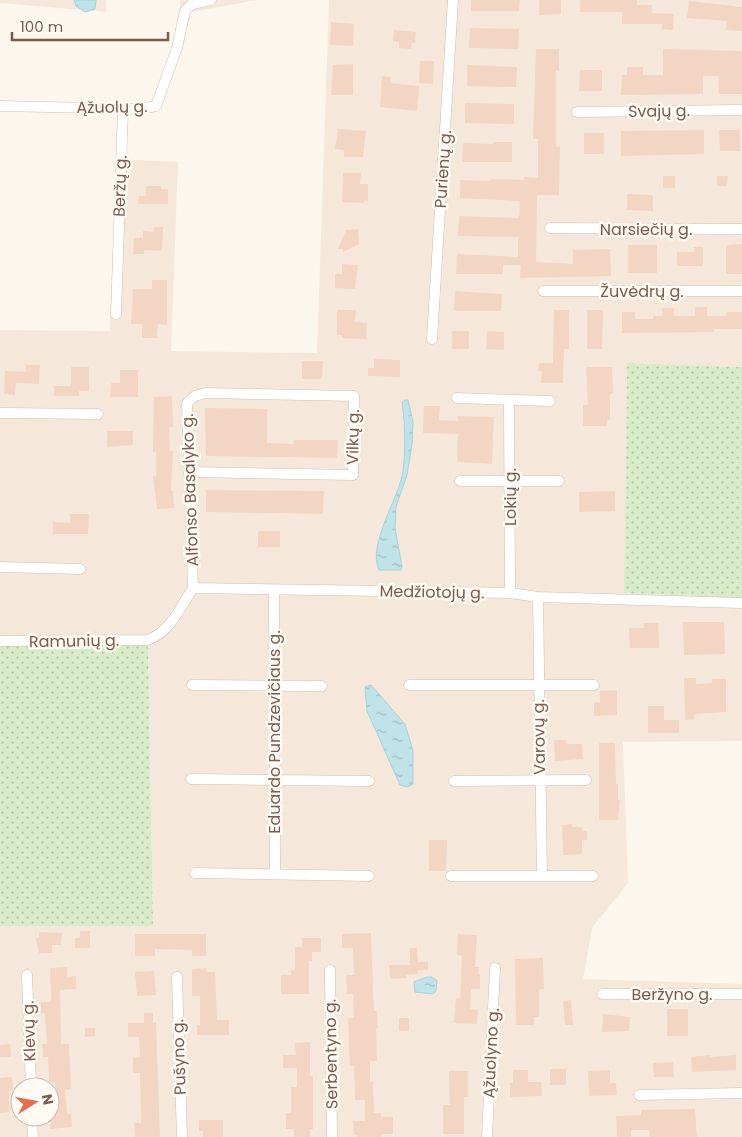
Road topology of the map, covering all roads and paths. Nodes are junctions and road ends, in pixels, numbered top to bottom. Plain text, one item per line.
1 (211, 0) edge
2 (453, 0) edge
3 (0, 106) edge
4 (123, 109) junction
5 (742, 110) edge
6 (577, 112) dead end
7 (550, 228) dead end
8 (742, 230) edge
9 (543, 291) dead end
10 (742, 291) edge
11 (116, 314) dead end
12 (432, 339) dead end
13 (195, 396) joint
14 (457, 398) dead end
15 (510, 400) junction
16 (550, 401) dead end
17 (0, 412) edge
18 (98, 414) dead end
19 (189, 472) junction
20 (460, 481) dead end
21 (510, 481) junction
22 (559, 481) dead end
23 (0, 567) edge
24 (80, 569) dead end
25 (193, 588) junction
26 (274, 590) junction
27 (510, 594) junction
28 (538, 597) junction
29 (742, 603) edge
30 (0, 641) edge
31 (192, 685) dead end
32 (410, 685) dead end
33 (538, 685) junction
34 (594, 685) dead end
35 (274, 686) junction
36 (322, 686) dead end
37 (192, 779) dead end
38 (274, 780) junction
39 (540, 780) junction
40 (586, 780) dead end
41 (368, 781) dead end
42 (454, 781) dead end
43 (195, 873) dead end
44 (275, 874) junction
45 (369, 876) dead end
46 (451, 876) dead end
47 (542, 876) junction
48 (593, 876) dead end
49 (495, 968) dead end
50 (330, 970) dead end
51 (27, 975) dead end
52 (177, 977) dead end
53 (602, 994) dead end
54 (742, 994) edge
55 (31, 1077) edge
56 (742, 1093) edge
57 (639, 1096) dead end
58 (182, 1137) edge
59 (332, 1137) edge
60 (487, 1137) edge

1 - 4 street, Ąžuolų g.
2 - 12 street, Purienų g.
3 - 4 street, Ąžuolų g.
4 - 11 street, Beržų g.
5 - 6 street, Svajų g.
7 - 8 street, Narsiečių g.
9 - 10 street, Žuvėdrų g.
13 - 19 street, Alfonso Basalyko g.
13 - 19 street, Vilkų g.
14 - 15 street
15 - 16 street
15 - 21 street, Lokių g.
17 - 18 street
19 - 25 street, Alfonso Basalyko g.
20 - 21 street
21 - 22 street
21 - 27 street, Lokių g.
23 - 24 street
25 - 26 street, Medžiotojų g.
25 - 30 street, Ramunių g.
26 - 27 street, Medžiotojų g.
26 - 35 street, Eduardo Pundzevičiaus g.
27 - 28 street, Medžiotojų g.
28 - 29 street, Medžiotojų g.
28 - 33 street, Varovų g.
31 - 35 street
32 - 33 street
33 - 34 street
33 - 39 street, Varovų g.
35 - 36 street
35 - 38 street, Eduardo Pundzevičiaus g.
37 - 38 street
38 - 41 street
38 - 44 street, Eduardo Pundzevičiaus g.
39 - 40 street
39 - 42 street
39 - 47 street, Varovų g.
43 - 44 street
44 - 45 street
46 - 47 street
47 - 48 street
49 - 60 street, Ąžuolyno g.
50 - 59 street, Serbentyno g.
51 - 55 street, Klevų g.
52 - 58 street, Pušyno g.
53 - 54 street, Beržyno g.
56 - 57 street

